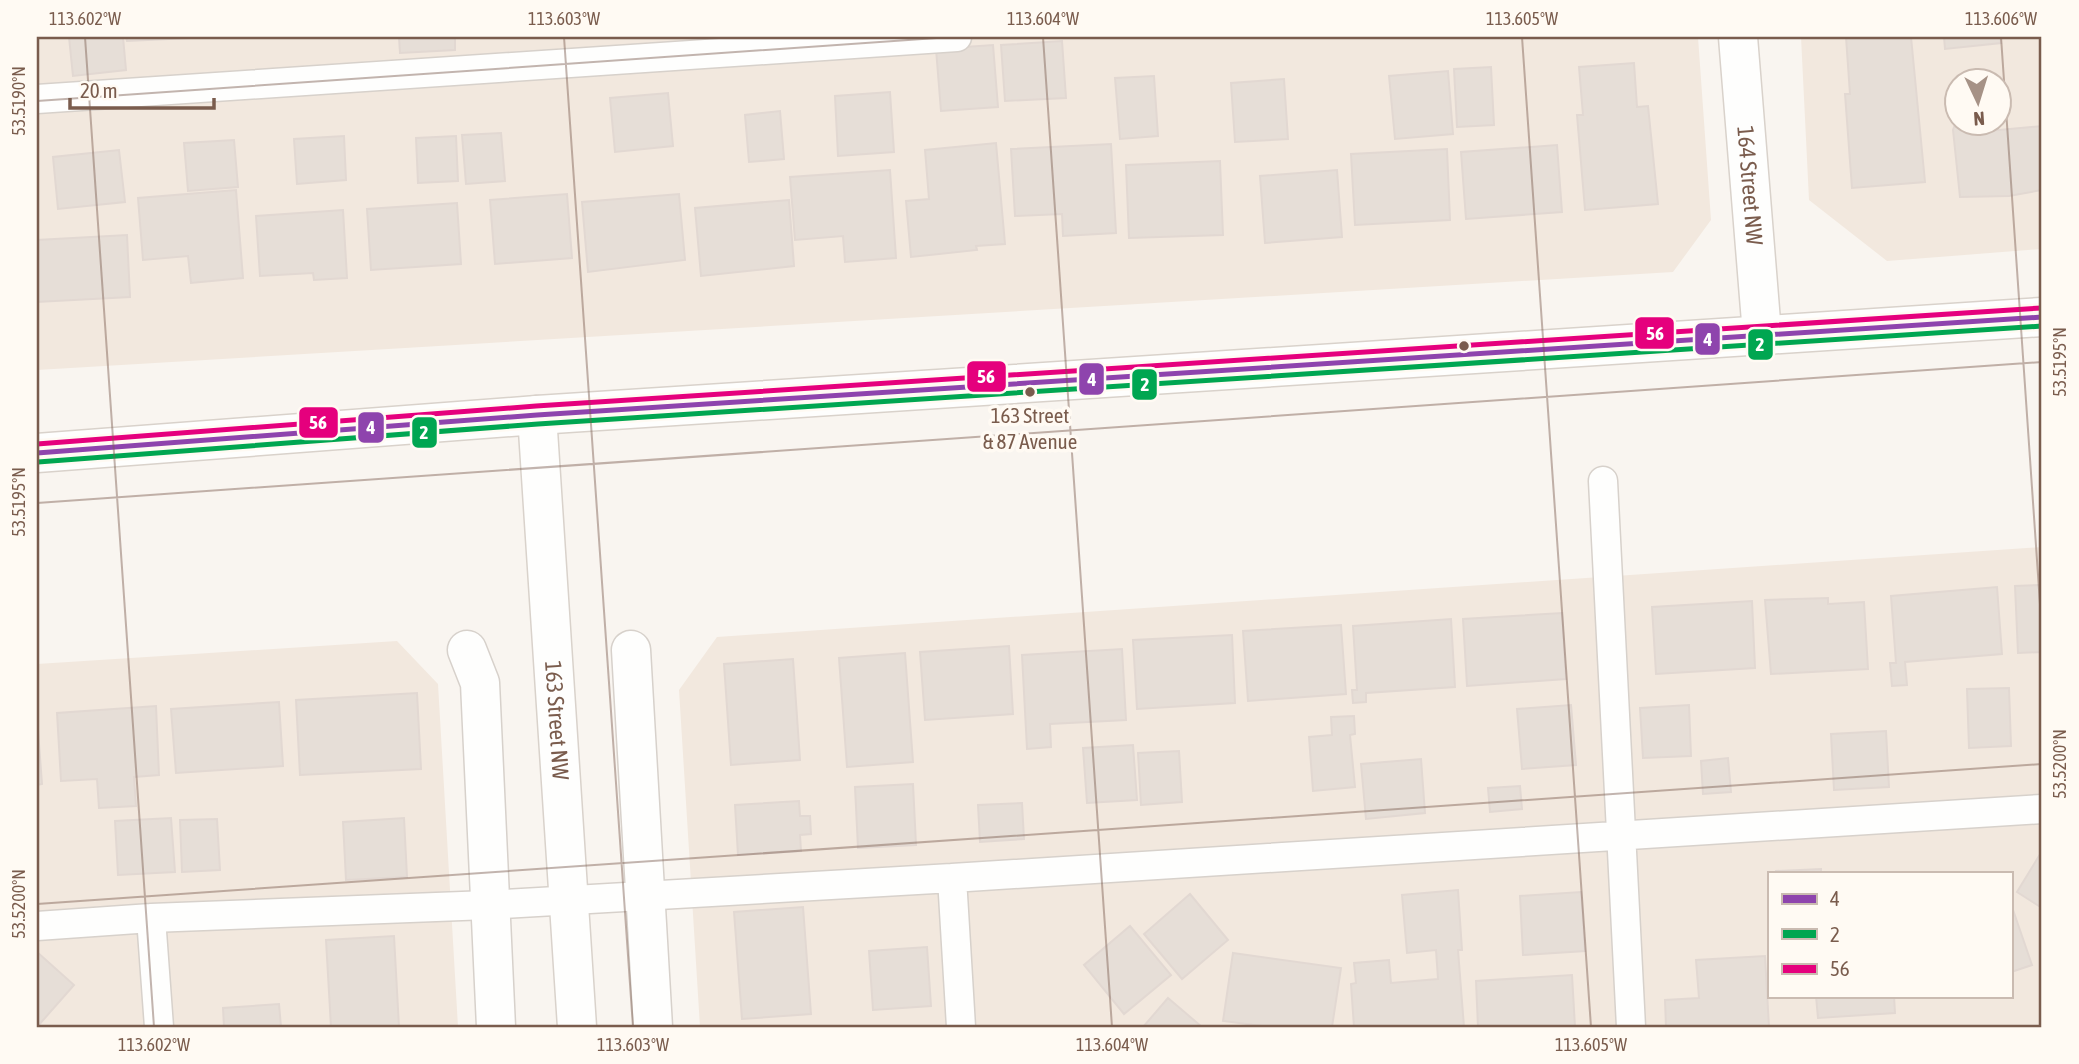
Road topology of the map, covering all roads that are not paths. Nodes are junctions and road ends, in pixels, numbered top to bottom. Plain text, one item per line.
1 (957, 37) edge
2 (1738, 37) edge
3 (37, 99) edge
4 (2042, 317) edge
5 (1762, 334) junction
6 (537, 415) junction
7 (37, 453) edge
8 (1602, 481) dead end
9 (467, 650) dead end
10 (631, 650) dead end
11 (2042, 809) edge
12 (1619, 835) junction
13 (952, 878) junction
14 (645, 895) junction
15 (569, 900) junction
16 (488, 905) junction
17 (151, 918) junction
18 (37, 926) edge
19 (159, 1027) edge
20 (496, 1027) edge
21 (577, 1027) edge
22 (653, 1027) edge
23 (961, 1027) edge
24 (1631, 1027) edge

1 - 3 lane
2 - 5 main road, 164 Street NW
4 - 5 main road
5 - 6 main road
6 - 7 main road
6 - 15 main road, 163 Street NW
8 - 12 lane
9 - 16 main road
10 - 14 main road
11 - 12 lane
12 - 13 lane
12 - 24 lane
13 - 14 lane
13 - 23 lane
14 - 15 lane
14 - 22 main road
15 - 16 lane
15 - 21 main road, 163 Street NW
16 - 17 lane
16 - 20 main road
17 - 18 lane
17 - 19 lane

